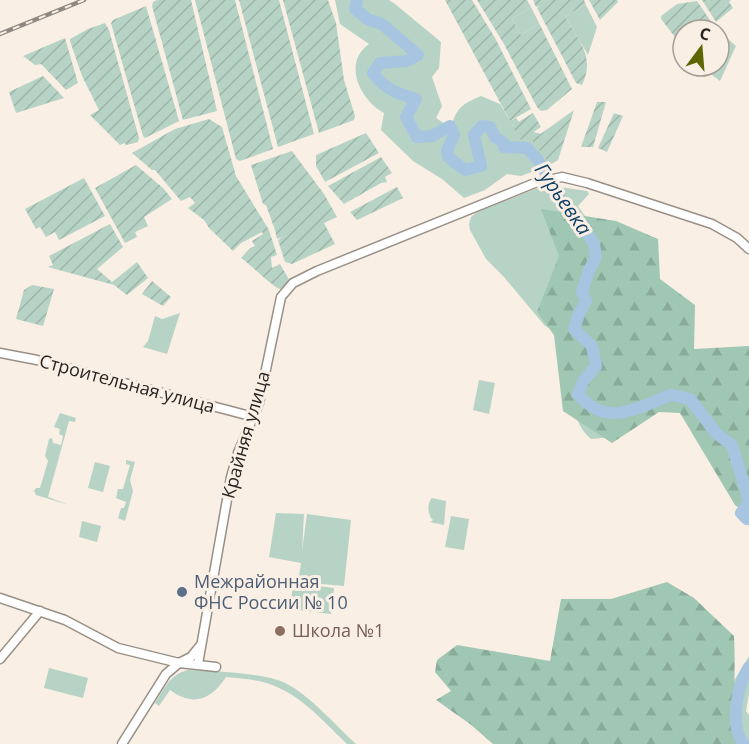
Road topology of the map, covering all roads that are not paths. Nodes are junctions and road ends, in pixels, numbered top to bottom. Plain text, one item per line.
1 (749, 249) edge
2 (0, 353) edge
3 (254, 417) junction
4 (0, 598) edge
5 (40, 611) junction
6 (201, 646) junction
7 (0, 658) edge
8 (179, 663) junction
9 (198, 664) junction
10 (122, 744) edge

1 - 3 main road, Крайняя улица
2 - 3 main road, Строительная улица
3 - 6 main road, Крайняя улица
4 - 5 main road
5 - 7 main road
5 - 8 main road
6 - 8 main road
6 - 9 main road, Крайняя улица
6 - 9 main road
8 - 9 main road
8 - 10 main road

